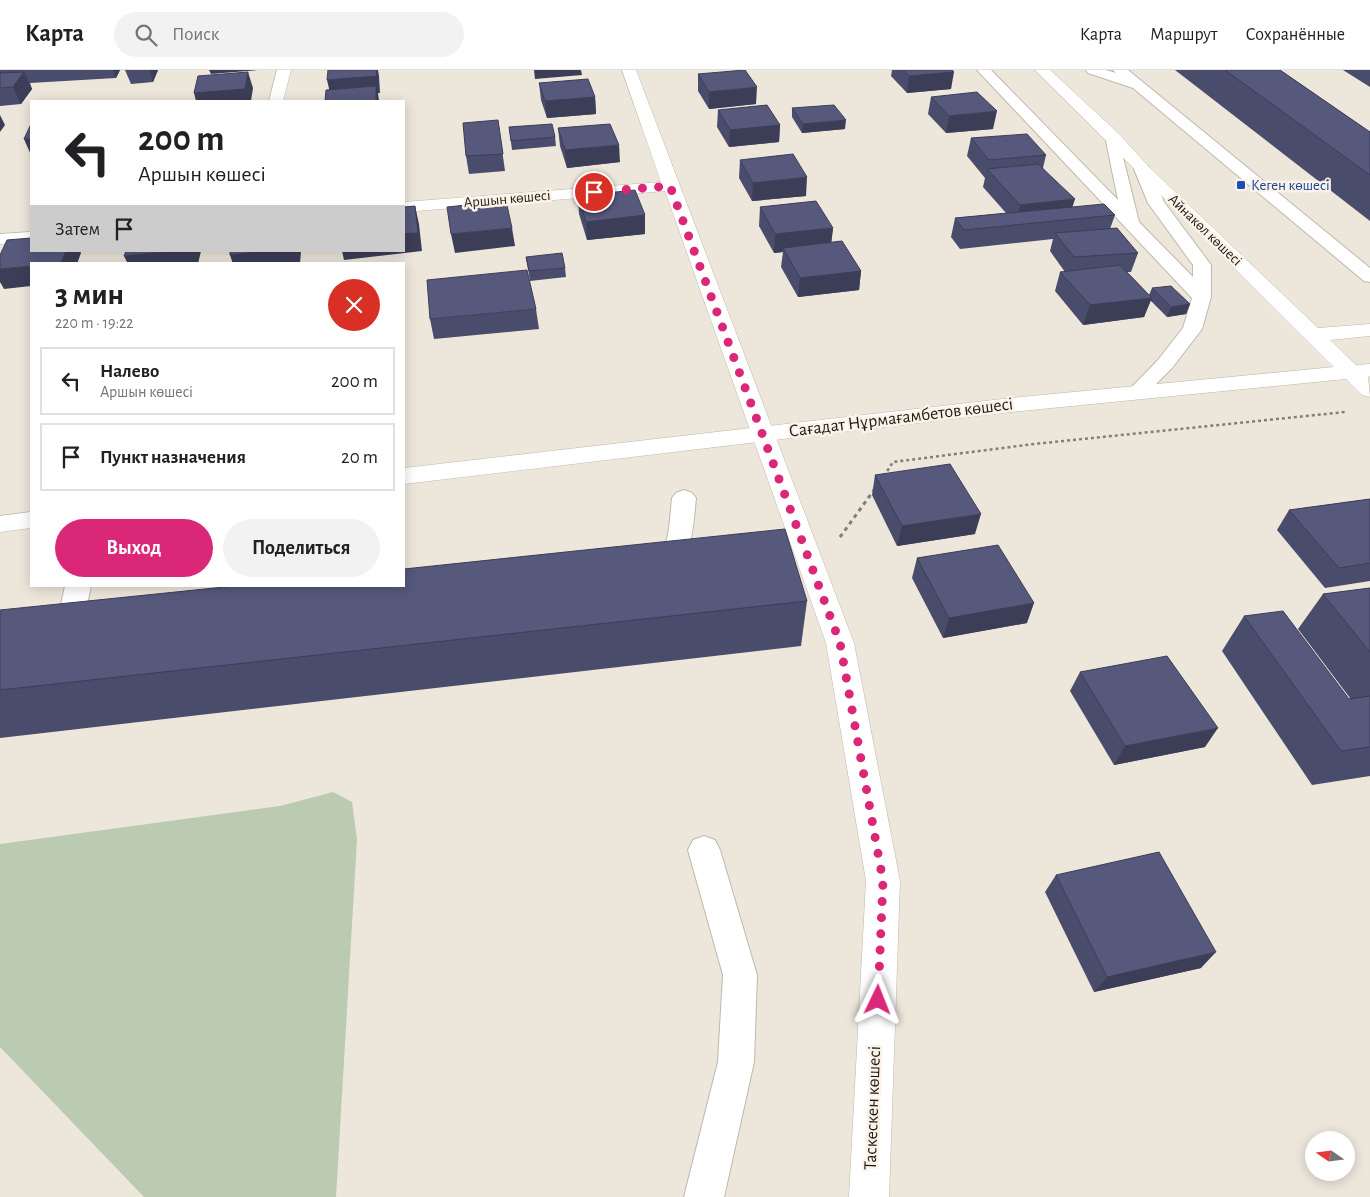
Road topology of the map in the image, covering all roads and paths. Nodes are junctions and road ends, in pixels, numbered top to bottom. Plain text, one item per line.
1 (284, 70) edge
2 (629, 70) edge
3 (984, 70) edge
4 (1042, 70) edge
5 (1093, 70) edge
6 (1120, 70) edge
7 (1140, 86) junction
8 (276, 100) edge
9 (1112, 136) junction
10 (1142, 169) junction
11 (670, 186) junction
12 (405, 208) edge
13 (1131, 221) junction
14 (30, 237) edge
15 (0, 239) edge
16 (1370, 277) edge
17 (1202, 297) junction
18 (1370, 330) edge
19 (1313, 335) junction
20 (1360, 371) edge
21 (1370, 390) edge
22 (1136, 393) junction
23 (1352, 412) dead end
24 (762, 436) junction
25 (405, 476) edge
26 (882, 479) edge
27 (876, 487) edge
28 (684, 498) dead end
29 (30, 520) edge
30 (0, 524) edge
31 (802, 544) junction
32 (644, 578) edge
33 (78, 587) edge
34 (64, 650) edge
35 (704, 850) dead end
36 (704, 1197) edge
37 (869, 1197) edge

1 - 8 street
2 - 11 street, Таскескен көшесі
3 - 13 lane
4 - 9 street, Айнакөл көшесі
5 - 7 lane
6 - 7 lane
7 - 16 lane
9 - 10 street, Айнакөл көшесі
9 - 13 lane
10 - 17 lane
10 - 19 street, Айнакөл көшесі
11 - 12 street, Аршын көшесі
11 - 24 street, Таскескен көшесі
13 - 17 lane
14 - 15 street
17 - 22 lane
18 - 19 street
19 - 20 street, Айнакөл көшесі
20 - 21 street, Айнакөл көшесі
20 - 22 street, Сағадат Нұрмағамбетов көшесі
22 - 24 street, Сағадат Нұрмағамбетов көшесі
23 - 26 path
24 - 25 street, Сағадат Нұрмағамбетов көшесі
24 - 31 street, Таскескен көшесі
27 - 31 path
28 - 32 lane
29 - 30 street
31 - 37 street, Таскескен көшесі
33 - 34 lane
35 - 36 lane

